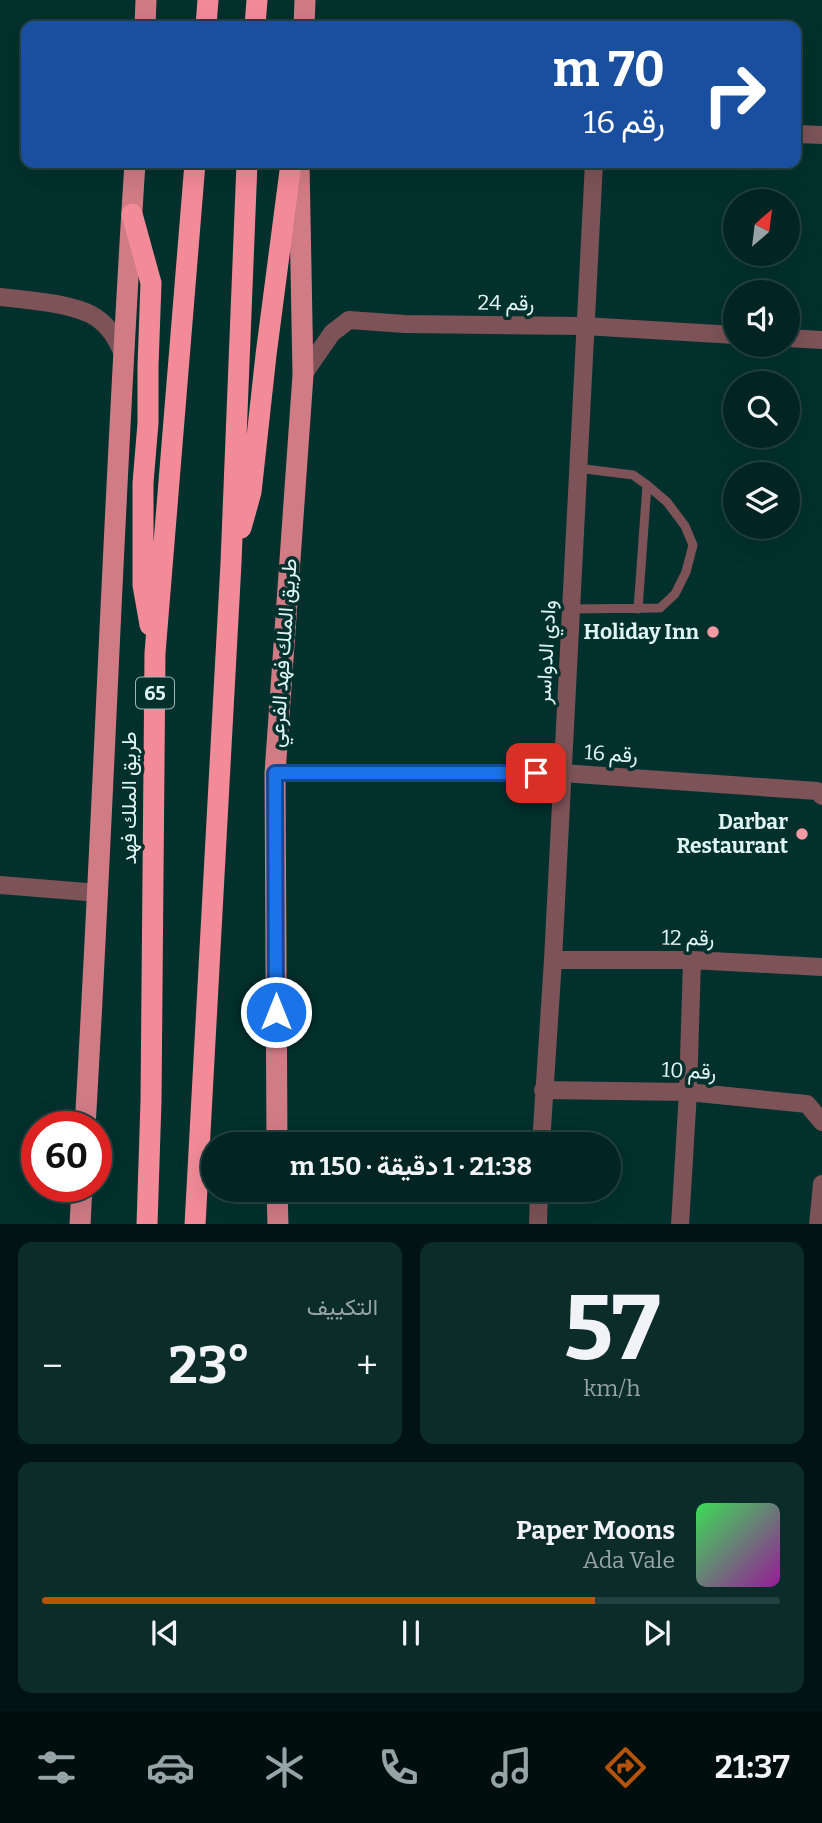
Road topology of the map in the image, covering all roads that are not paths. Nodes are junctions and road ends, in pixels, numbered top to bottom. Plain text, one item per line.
1 (146, 0) edge
2 (208, 0) edge
3 (257, 0) edge
4 (305, 0) edge
5 (145, 21) edge
6 (206, 21) edge
7 (255, 21) edge
8 (304, 21) edge
9 (801, 134) edge
10 (822, 135) edge
11 (135, 168) edge
12 (195, 168) edge
13 (247, 168) edge
14 (291, 168) edge
15 (299, 168) edge
16 (594, 168) edge
17 (132, 214) junction
18 (0, 297) edge
19 (584, 326) junction
20 (723, 334) edge
21 (800, 339) edge
22 (822, 340) edge
23 (123, 354) junction
24 (303, 375) junction
25 (577, 468) junction
26 (648, 485) junction
27 (231, 564) junction
28 (638, 609) junction
29 (571, 610) junction
30 (155, 653) junction
31 (275, 773) junction
32 (562, 773) junction
33 (820, 794) edge
34 (0, 885) edge
35 (99, 893) junction
36 (553, 960) junction
37 (692, 960) junction
38 (822, 967) edge
39 (543, 1090) junction
40 (688, 1092) junction
41 (203, 1093) junction
42 (151, 1101) junction
43 (86, 1111) edge
44 (822, 1122) edge
45 (277, 1132) edge
46 (541, 1132) edge
47 (822, 1184) edge
48 (81, 1202) edge
49 (277, 1202) edge
50 (539, 1202) edge
51 (80, 1224) edge
52 (132, 1224) edge
53 (146, 1224) edge
54 (195, 1224) edge
55 (204, 1224) edge
56 (278, 1224) edge
57 (538, 1224) edge
58 (680, 1224) edge
59 (818, 1224) edge

1 - 5 main road
2 - 6 highway
3 - 7 highway
4 - 8 main road
9 - 10 street
11 - 17 main road
12 - 30 highway, طريق الملك فهد / 65
13 - 27 highway
14 - 27 highway
15 - 24 main road, طريق الملك فهد الفرعي
16 - 19 street, وادي الدواسر
17 - 23 main road
17 - 30 highway
18 - 23 street
19 - 20 street, رقم 24
19 - 24 street, رقم 24
19 - 25 street, وادي الدواسر
21 - 22 street
23 - 35 main road
24 - 31 main road, طريق الملك فهد الفرعي
25 - 26 lane
25 - 29 street, وادي الدواسر
26 - 28 lane
26 - 28 lane
27 - 41 highway
28 - 29 lane
29 - 32 street, وادي الدواسر
30 - 42 highway, طريق الملك فهد / 65
31 - 32 street, رقم 16
31 - 45 main road, طريق الملك فهد الفرعي
32 - 33 street, رقم 16
32 - 36 street, وادي الدواسر
34 - 35 street
35 - 43 main road
36 - 37 street, رقم 12
36 - 39 street, وادي الدواسر
37 - 38 street, رقم 12
37 - 40 street
39 - 40 street, رقم 10
39 - 46 street, وادي الدواسر
40 - 44 street, رقم 10
40 - 58 street
41 - 54 highway
41 - 55 highway
42 - 52 highway
42 - 53 highway, طريق الملك فهد / 65
47 - 59 street
48 - 51 main road
49 - 56 main road
50 - 57 street

